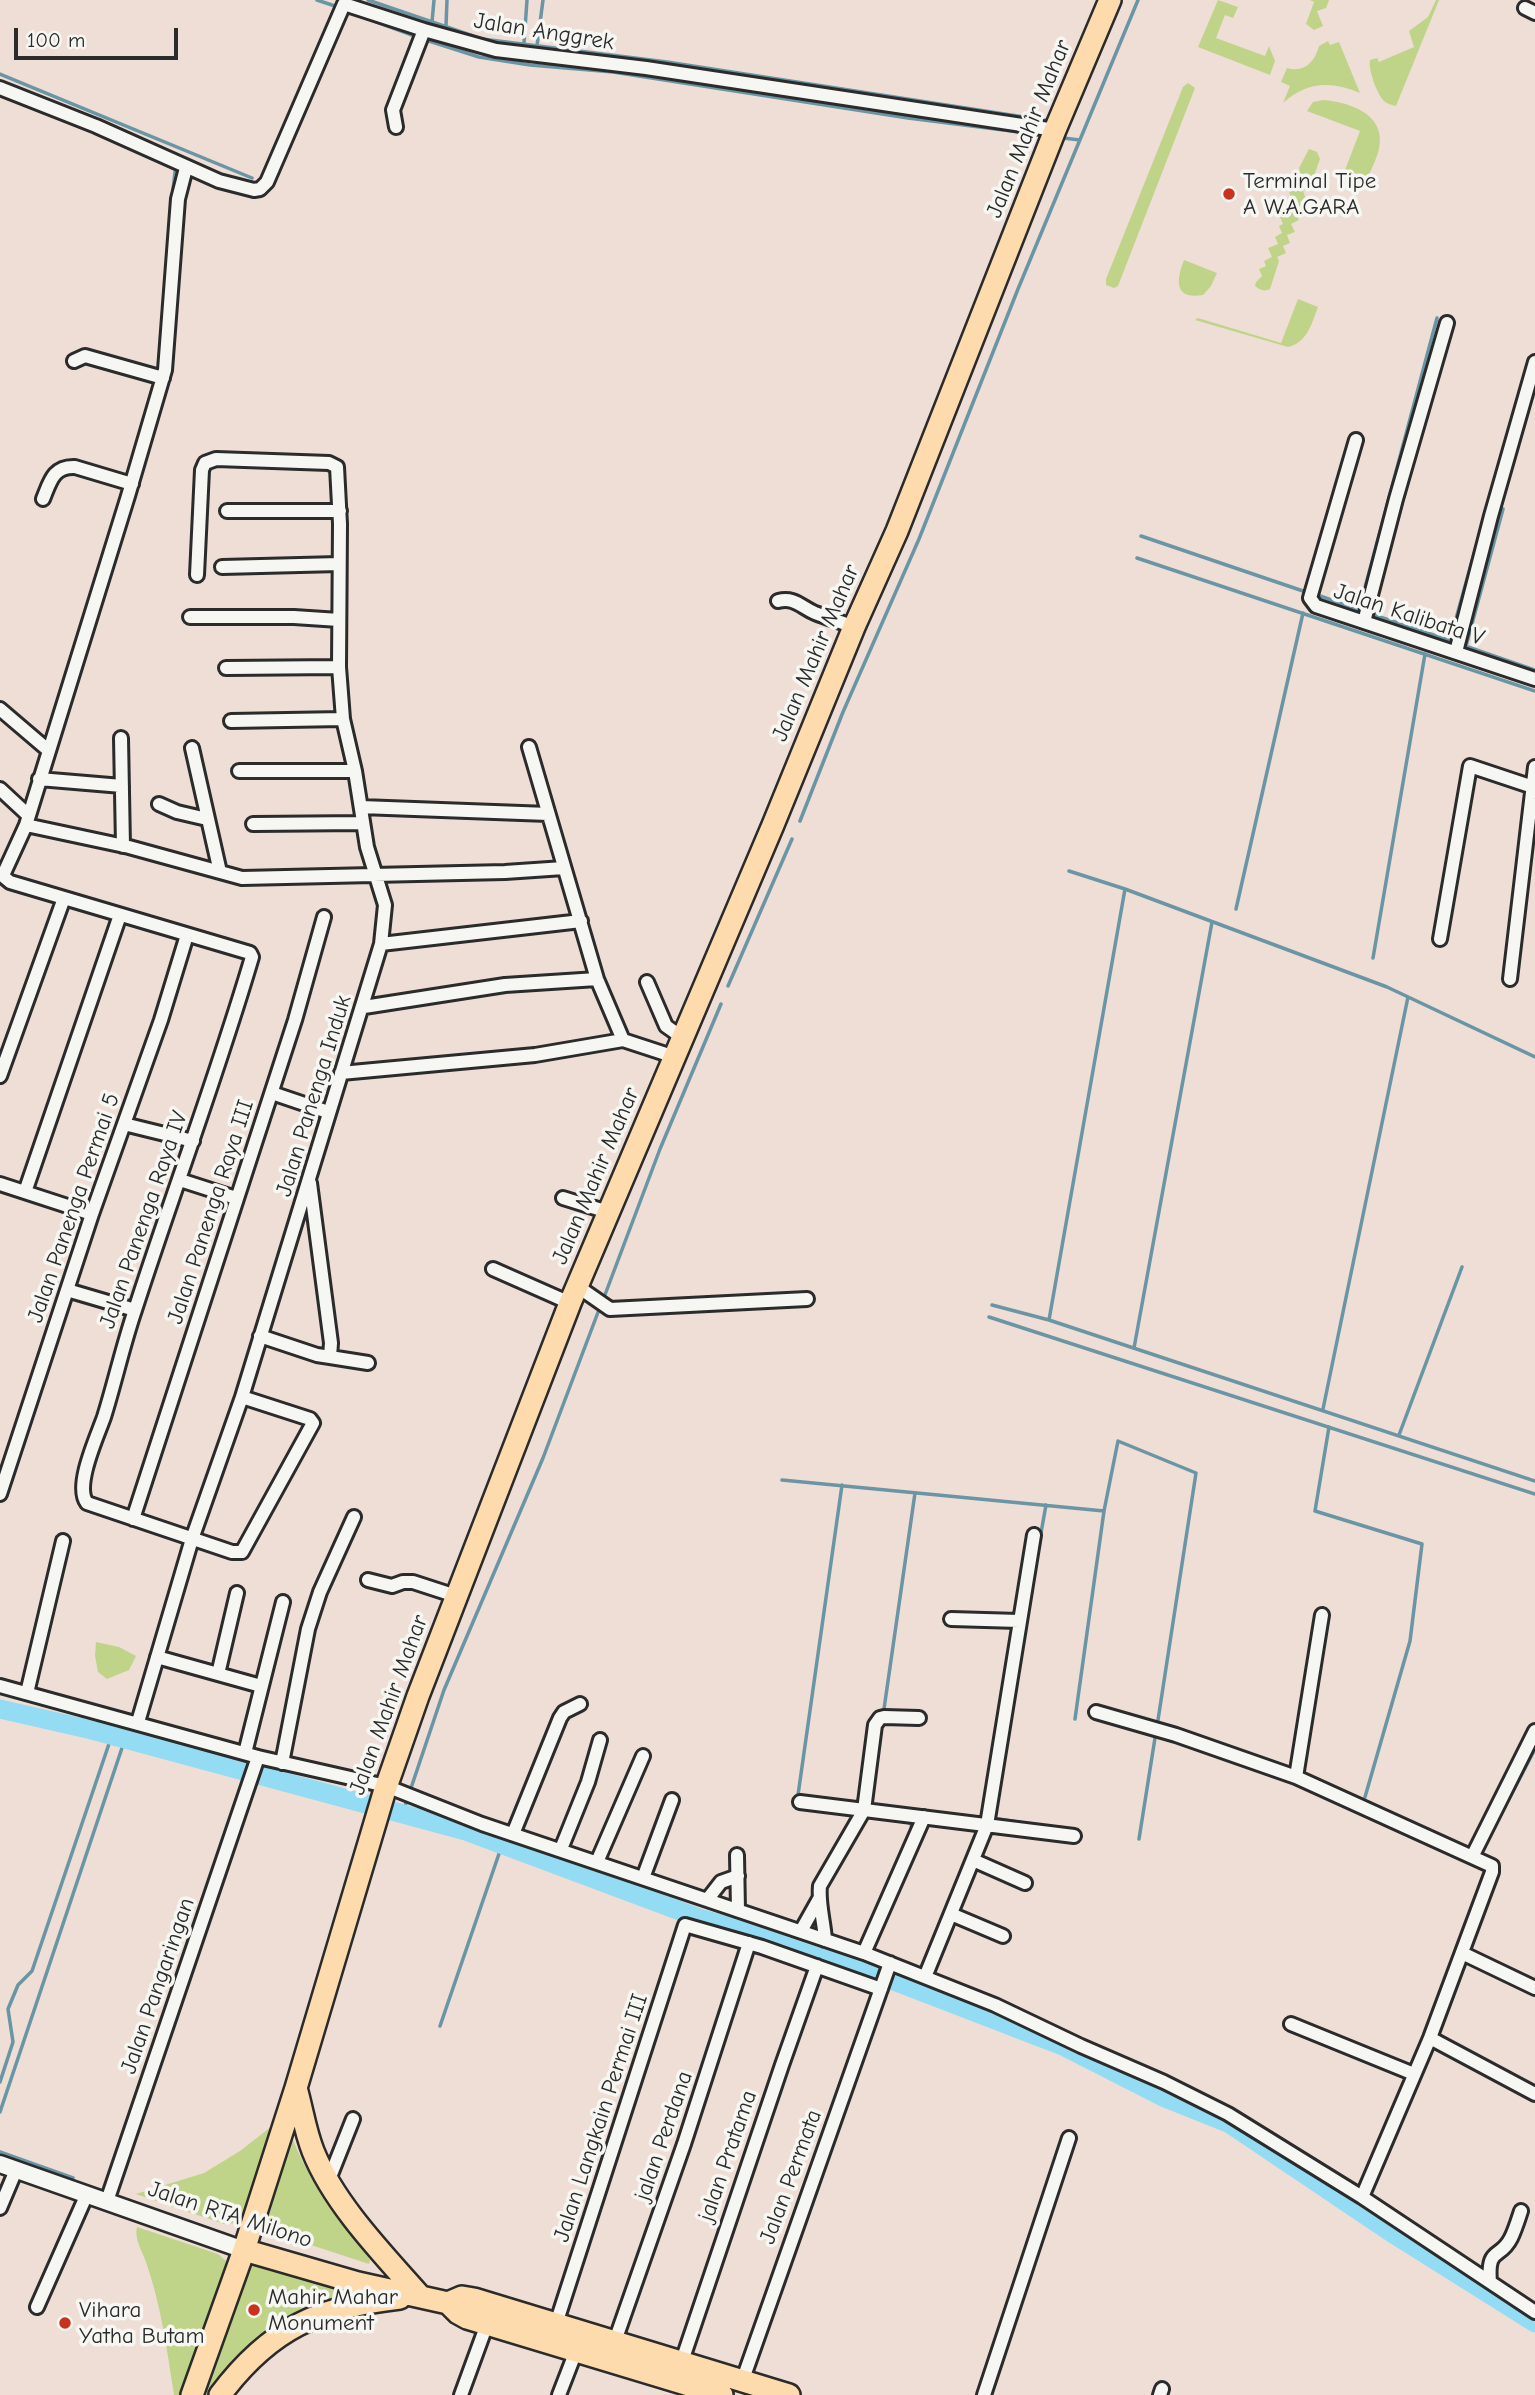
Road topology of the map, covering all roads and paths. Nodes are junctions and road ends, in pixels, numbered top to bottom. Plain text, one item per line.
1 (1110, 0) edge
2 (338, 1) edge
3 (424, 30) junction
4 (0, 88) edge
5 (396, 127) dead end
6 (1055, 130) junction
7 (186, 168) junction
8 (1447, 323) dead end
9 (74, 361) dead end
10 (1535, 362) edge
11 (163, 378) junction
12 (1356, 440) dead end
13 (132, 484) junction
14 (43, 499) dead end
15 (340, 511) junction
16 (228, 512) dead end
17 (339, 564) junction
18 (222, 567) dead end
19 (197, 575) dead end
20 (778, 601) dead end
21 (190, 617) dead end
22 (339, 620) junction
23 (1364, 622) junction
24 (854, 627) junction
25 (1456, 652) junction
26 (339, 667) junction
27 (226, 668) dead end
28 (1535, 679) edge
29 (0, 709) edge
30 (343, 719) junction
31 (231, 721) dead end
32 (121, 738) dead end
33 (529, 747) dead end
34 (192, 748) dead end
35 (48, 750) junction
36 (1535, 767) edge
37 (239, 771) dead end
38 (355, 771) junction
39 (39, 779) junction
40 (122, 786) junction
41 (1533, 788) junction
42 (0, 789) edge
43 (159, 804) dead end
44 (361, 807) junction
45 (548, 814) junction
46 (207, 819) junction
47 (27, 820) junction
48 (363, 823) junction
49 (253, 824) dead end
50 (123, 846) junction
51 (565, 868) junction
52 (220, 872) junction
53 (376, 875) junction
54 (64, 898) junction
55 (120, 915) junction
56 (324, 917) dead end
57 (581, 921) junction
58 (187, 935) junction
59 (1440, 939) dead end
60 (382, 944) junction
61 (597, 979) junction
62 (1510, 979) dead end
63 (647, 982) dead end
64 (364, 1007) junction
65 (622, 1040) junction
66 (679, 1048) junction
67 (341, 1073) junction
68 (0, 1076) edge
69 (272, 1093) junction
70 (328, 1112) junction
71 (124, 1124) junction
72 (193, 1141) junction
73 (310, 1179) junction
74 (180, 1180) junction
75 (0, 1184) edge
76 (25, 1192) junction
77 (236, 1198) junction
78 (563, 1198) dead end
79 (608, 1212) junction
80 (92, 1214) junction
81 (494, 1269) dead end
82 (67, 1290) junction
83 (574, 1295) junction
84 (807, 1299) dead end
85 (135, 1310) junction
86 (260, 1336) junction
87 (330, 1357) junction
88 (368, 1363) dead end
89 (242, 1397) junction
90 (0, 1494) edge
91 (354, 1517) dead end
92 (133, 1519) junction
93 (1034, 1535) dead end
94 (192, 1539) junction
95 (64, 1542) dead end
96 (369, 1580) dead end
97 (237, 1593) dead end
98 (456, 1596) junction
99 (284, 1602) dead end
100 (1322, 1615) dead end
101 (951, 1619) dead end
102 (1019, 1621) junction
103 (157, 1657) junction
104 (218, 1674) junction
105 (0, 1686) edge
106 (261, 1686) junction
107 (27, 1693) junction
108 (580, 1704) dead end
109 (1096, 1712) dead end
110 (919, 1718) dead end
111 (138, 1723) junction
112 (1535, 1731) edge
113 (600, 1740) dead end
114 (643, 1756) dead end
115 (253, 1758) junction
116 (282, 1763) junction
117 (1296, 1777) junction
118 (385, 1790) junction
119 (672, 1800) dead end
120 (800, 1802) dead end
121 (864, 1810) junction
122 (924, 1817) junction
123 (987, 1825) junction
124 (513, 1833) junction
125 (1074, 1836) dead end
126 (561, 1849) junction
127 (737, 1855) dead end
128 (1472, 1857) junction
129 (973, 1860) junction
130 (597, 1861) junction
131 (738, 1876) junction
132 (643, 1878) junction
133 (1025, 1883) dead end
134 (819, 1899) junction
135 (707, 1900) junction
136 (737, 1910) junction
137 (951, 1914) junction
138 (801, 1931) junction
139 (1003, 1936) dead end
140 (825, 1940) junction
141 (749, 1943) junction
142 (864, 1953) junction
143 (1462, 1954) junction
144 (817, 1966) junction
145 (925, 1977) junction
146 (885, 1978) junction
147 (1535, 1988) edge
148 (1291, 2024) dead end
149 (1430, 2038) junction
150 (1414, 2074) junction
151 (296, 2088) junction
152 (1535, 2094) edge
153 (353, 2119) dead end
154 (1069, 2138) dead end
155 (8, 2167) edge
156 (328, 2182) junction
157 (87, 2194) junction
158 (1362, 2197) junction
159 (107, 2201) junction
160 (0, 2208) edge
161 (1521, 2211) dead end
162 (244, 2250) junction
163 (1490, 2282) junction
164 (420, 2296) junction
165 (448, 2303) junction
166 (37, 2307) dead end
167 (1535, 2312) edge
168 (487, 2324) junction
169 (556, 2324) junction
170 (615, 2342) junction
171 (576, 2351) junction
172 (682, 2361) junction
173 (743, 2379) junction
174 (708, 2393) edge
175 (192, 2395) edge
176 (220, 2395) edge
177 (461, 2395) edge
178 (559, 2395) edge
179 (789, 2395) edge
180 (984, 2395) edge

1 - 6 highway, Jalan Mahir Mahar
2 - 3 street, Jalan Anggrek
2 - 7 street, Jalan Anggrek
3 - 5 street
3 - 6 street, Jalan Anggrek
4 - 7 street, Jalan Anggrek
6 - 24 highway, Jalan Mahir Mahar
7 - 11 street
8 - 23 street
9 - 11 street
10 - 25 street
11 - 13 street
12 - 23 street, Jalan Kalibata V
13 - 14 street
13 - 35 street
15 - 16 street
15 - 17 street, Jalan Panenga Induk
15 - 19 street, Jalan Panenga Induk
17 - 18 street
17 - 22 street, Jalan Panenga Induk
20 - 24 street
21 - 22 street
22 - 26 street, Jalan Panenga Induk
23 - 25 street, Jalan Kalibata V
24 - 66 highway, Jalan Mahir Mahar
25 - 28 street, Jalan Kalibata V
26 - 27 street
26 - 30 street, Jalan Panenga Induk
29 - 35 street
30 - 31 street
30 - 38 street, Jalan Panenga Induk
32 - 40 street
33 - 45 street
34 - 46 street
35 - 39 street
36 - 41 street
37 - 38 street
38 - 44 street, Jalan Panenga Induk
39 - 40 street
39 - 47 street
40 - 50 street
41 - 59 street
41 - 62 street
42 - 47 street
43 - 46 street
44 - 45 street
44 - 48 street, Jalan Panenga Induk
45 - 51 street
46 - 52 street
47 - 50 street
47 - 54 street
48 - 49 street
48 - 53 street, Jalan Panenga Induk
50 - 52 street
51 - 53 street
51 - 57 street
52 - 53 street
53 - 60 street, Jalan Panenga Induk
54 - 55 street
54 - 68 street
55 - 58 street
55 - 76 street
56 - 69 street, Jalan Panenga Raya III
57 - 60 street
57 - 61 street
58 - 71 street, Jalan Panenga Permai 5
58 - 72 street, Jalan Panenga Raya IV
60 - 64 street, Jalan Panenga Induk
61 - 64 street
61 - 65 street
63 - 66 street
64 - 67 street, Jalan Panenga Induk
65 - 66 street
65 - 67 street
66 - 79 highway, Jalan Mahir Mahar
67 - 70 street, Jalan Panenga Induk
69 - 70 street
69 - 77 street, Jalan Panenga Raya III
70 - 73 street, Jalan Panenga Induk
71 - 72 street
71 - 80 street, Jalan Panenga Permai 5
72 - 74 street, Jalan Panenga Raya IV
73 - 86 street, Jalan Panenga Induk
73 - 87 street
74 - 77 street
74 - 85 street, Jalan Panenga Raya IV
75 - 76 street
76 - 80 street
77 - 92 street, Jalan Panenga Raya III
78 - 79 street
79 - 83 highway, Jalan Mahir Mahar
80 - 82 street, Jalan Panenga Permai 5
81 - 83 street
82 - 85 street
82 - 90 street, Jalan Panenga Permai 5
83 - 84 street
83 - 98 highway, Jalan Mahir Mahar
85 - 92 street, Jalan Panenga Raya IV
86 - 87 street
86 - 89 street, Jalan Panenga Induk
87 - 88 street
89 - 94 street, Jalan Panenga Induk
89 - 94 street
91 - 116 street
92 - 94 street
93 - 102 street
94 - 103 street, Jalan Panenga Induk
95 - 107 street
96 - 98 street
97 - 104 street
98 - 118 highway, Jalan Mahir Mahar
99 - 106 street, Jalan Pangaringan
100 - 117 street
101 - 102 street
102 - 123 street
103 - 104 street
103 - 111 street, Jalan Panenga Induk
104 - 106 street
105 - 107 street
106 - 115 street, Jalan Pangaringan
107 - 111 street
108 - 124 street
109 - 117 street
110 - 121 street
111 - 115 street
112 - 128 street
113 - 126 street
114 - 130 street
115 - 116 street
115 - 159 street, Jalan Pangaringan
116 - 118 street
117 - 128 street
118 - 124 street
118 - 151 highway, Jalan Mahir Mahar
119 - 132 street
120 - 121 street
121 - 122 street
121 - 134 street
122 - 123 street
122 - 142 street
123 - 125 street
123 - 129 street
124 - 126 street
126 - 130 street
127 - 131 street
128 - 143 street
129 - 133 street
129 - 137 street
130 - 132 street
131 - 135 street
131 - 136 street
132 - 135 street
134 - 138 street
134 - 140 street
135 - 136 street
136 - 138 street
137 - 139 street
137 - 145 street
138 - 140 street
140 - 142 street
141 - 144 street
141 - 169 street, Jalan Langkain Permai III
141 - 170 street, jalan Perdana
142 - 146 street
143 - 147 street
143 - 149 street
144 - 146 street
144 - 172 street, jalan Pratama
145 - 146 street
145 - 158 street
146 - 173 street, Jalan Permata
148 - 150 street
149 - 150 street
149 - 152 street
150 - 158 street
151 - 156 highway
151 - 162 highway, Jalan Mahir Mahar
153 - 156 street
154 - 180 street
155 - 157 street, Jalan RTA Milono
155 - 160 street
156 - 164 highway
157 - 159 street, Jalan RTA Milono
157 - 166 street
158 - 163 street
159 - 162 street, Jalan RTA Milono
161 - 163 street
162 - 164 highway, Jalan RTA Milono
162 - 175 highway, Jalan Mahir Mahar
163 - 167 street
164 - 165 highway, Jalan RTA Milono
164 - 176 highway
165 - 168 highway, Jalan RTA Milono
165 - 169 highway, Jalan RTA Milono
168 - 171 highway, Jalan RTA Milono
168 - 177 street
169 - 170 highway, Jalan RTA Milono
170 - 172 highway, Jalan RTA Milono
171 - 174 highway, Jalan RTA Milono
171 - 178 street
172 - 173 highway, Jalan RTA Milono
173 - 179 highway, Jalan RTA Milono

